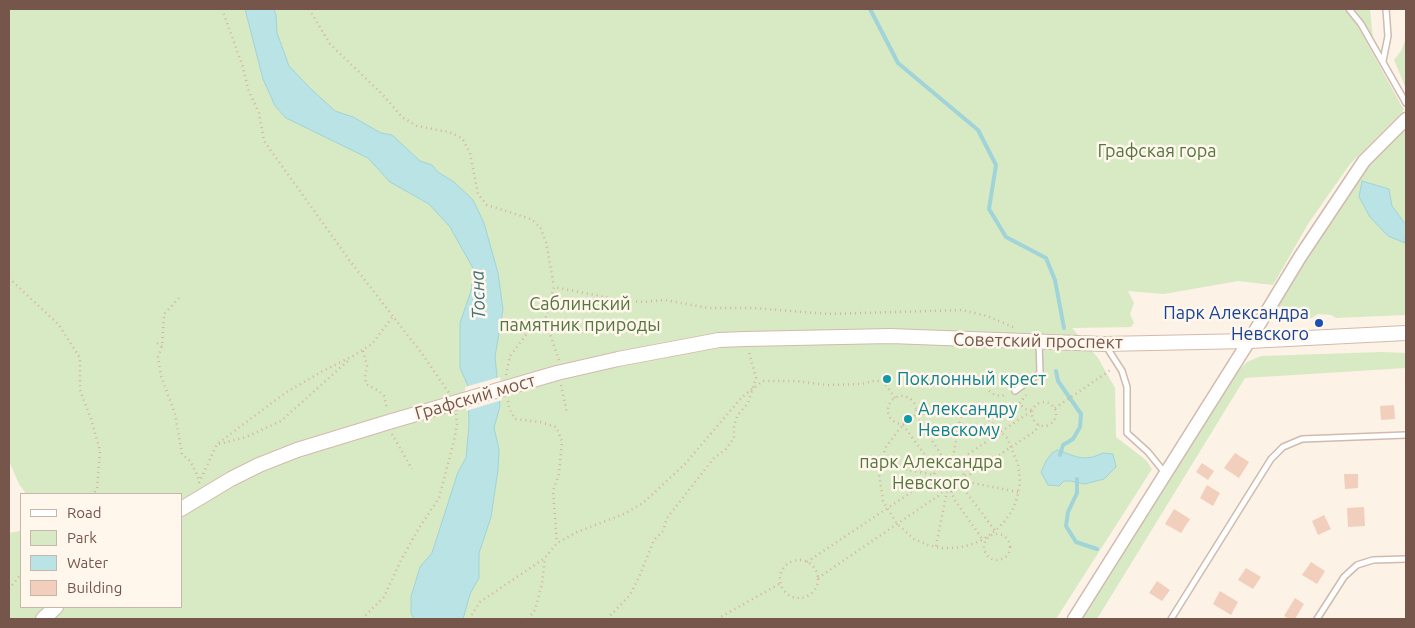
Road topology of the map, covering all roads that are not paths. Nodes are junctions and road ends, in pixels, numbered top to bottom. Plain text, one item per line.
1 (1350, 9) edge
2 (1386, 9) edge
3 (1383, 61) junction
4 (1406, 103) edge
5 (1406, 119) edge
6 (1406, 333) edge
7 (1249, 341) junction
8 (1039, 342) junction
9 (1104, 344) junction
10 (559, 373) joint
11 (1016, 391) road end
12 (1406, 435) edge
13 (1165, 473) junction
14 (182, 508) edge
15 (1406, 559) edge
16 (55, 608) edge
17 (43, 619) edge
18 (1074, 619) edge
19 (1172, 619) edge
20 (1317, 619) edge

1 - 3 lane
2 - 3 lane
3 - 4 lane
5 - 7 street
6 - 7 main road, Советский проспект
7 - 9 main road, Советский проспект
7 - 13 street
8 - 9 main road, Советский проспект
8 - 10 main road, Советский проспект
8 - 11 lane
9 - 13 lane
10 - 14 main road, Графский мост, bridge
12 - 19 lane
13 - 18 street
15 - 20 lane
16 - 17 main road

